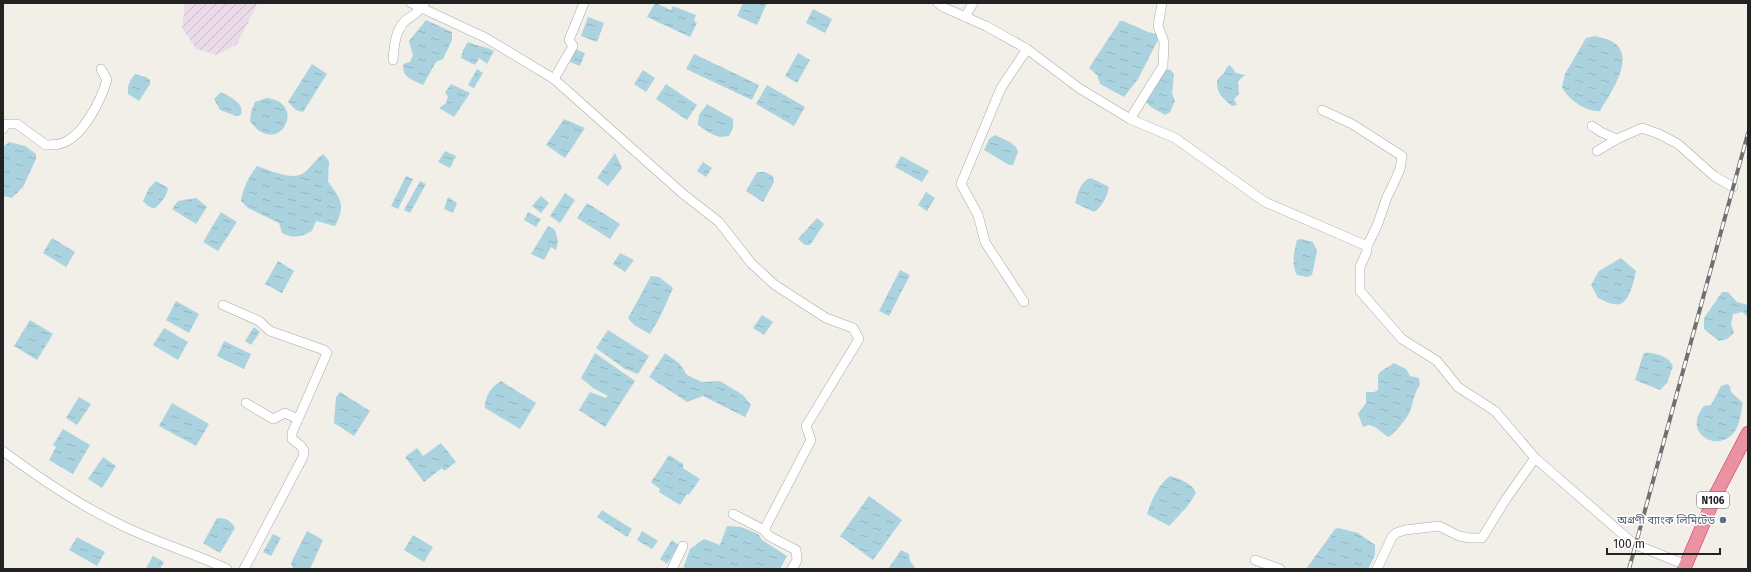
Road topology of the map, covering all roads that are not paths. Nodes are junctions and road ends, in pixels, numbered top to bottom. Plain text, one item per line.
1 (411, 3) edge
2 (584, 3) edge
3 (938, 3) edge
4 (973, 3) edge
5 (1162, 3) edge
6 (423, 6) edge
7 (965, 17) junction
8 (1027, 49) junction
9 (393, 60) dead end
10 (101, 69) dead end
11 (554, 79) junction
12 (1322, 110) dead end
13 (1130, 119) junction
14 (1592, 126) dead end
15 (3, 129) edge
16 (1617, 139) junction
17 (1597, 151) dead end
18 (1734, 187) dead end
19 (1367, 246) junction
20 (1024, 302) dead end
21 (223, 305) dead end
22 (246, 403) dead end
23 (298, 419) junction
24 (1748, 433) edge
25 (1748, 446) edge
26 (3, 451) edge
27 (1535, 458) junction
28 (733, 514) dead end
29 (764, 530) junction
30 (683, 546) dead end
31 (1255, 560) dead end
32 (1687, 568) edge
33 (227, 569) edge
34 (244, 569) edge
35 (672, 569) edge
36 (792, 569) edge
37 (1280, 569) edge
38 (1377, 569) edge

1 - 6 street
2 - 11 street
3 - 7 street
4 - 7 street
5 - 13 street
6 - 9 street
6 - 11 street
7 - 8 street
8 - 13 street
8 - 20 street
10 - 15 street
11 - 29 street
12 - 19 street
13 - 19 street
14 - 16 street
16 - 17 street
16 - 18 street
19 - 27 street
21 - 23 street
22 - 23 street
23 - 34 street
24 - 32 highway, N106
25 - 32 highway, N106
26 - 33 street
27 - 32 street
27 - 38 street
28 - 29 street
29 - 36 street
30 - 35 street
31 - 37 street

